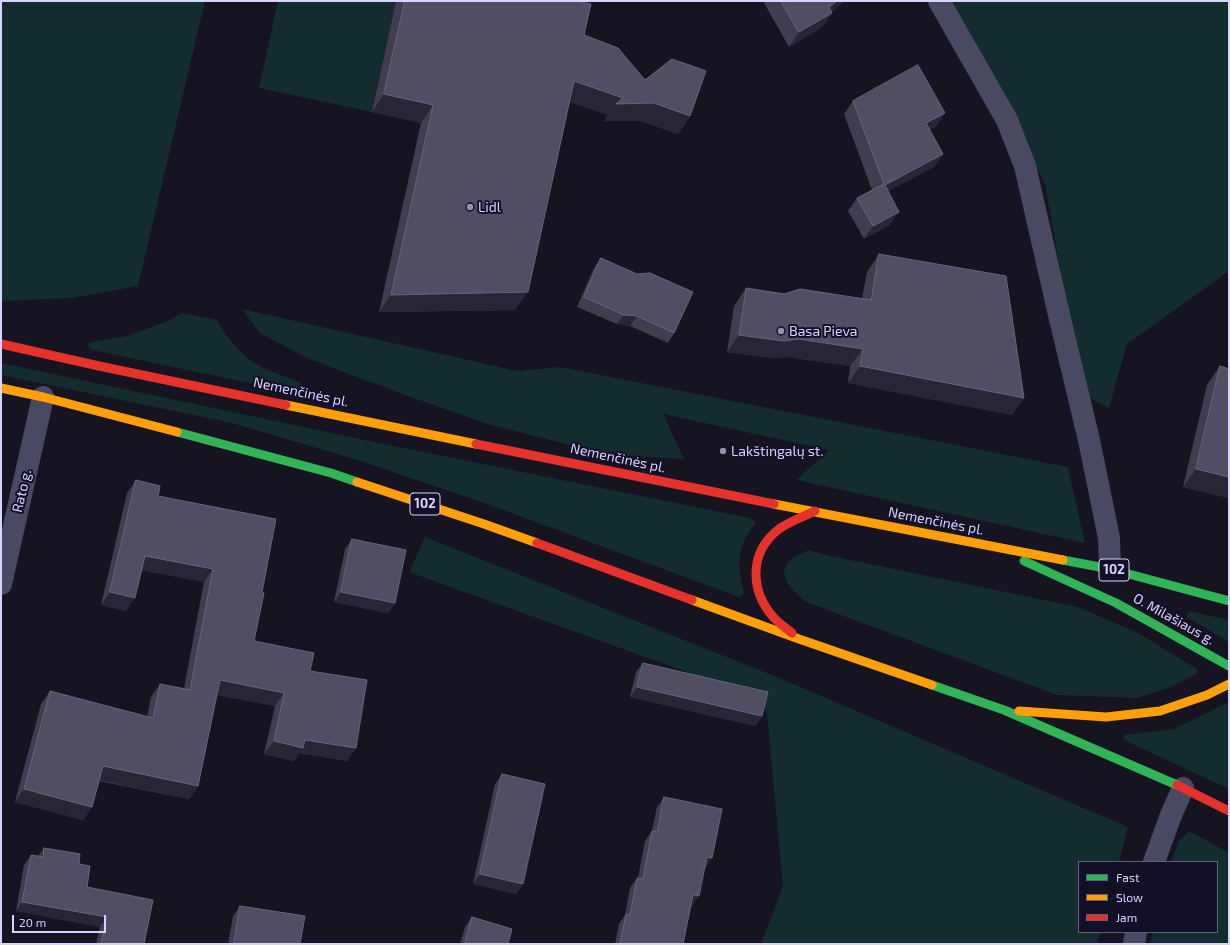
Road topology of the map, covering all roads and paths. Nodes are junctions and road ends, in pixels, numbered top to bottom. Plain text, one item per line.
1 (939, 1) edge
2 (1, 344) edge
3 (1, 388) edge
4 (43, 398) junction
5 (815, 511) junction
6 (996, 548) junction
7 (1110, 569) junction
8 (1, 584) edge
9 (1229, 601) edge
10 (799, 639) junction
11 (1229, 666) edge
12 (1229, 684) edge
13 (1004, 710) junction
14 (1183, 788) junction
15 (1229, 810) edge
16 (1154, 861) edge
17 (1136, 933) edge
18 (1134, 944) edge

1 - 7 street
2 - 5 main road, Nemenčinės pl. / 102
3 - 4 main road, 102
4 - 8 street, Rato g.
4 - 10 main road, 102
5 - 6 main road, Nemenčinės pl. / 102
5 - 10 main road
6 - 7 main road, Nemenčinės pl. / 102
6 - 11 main road, O. Milašiaus g.
7 - 9 main road, Nemenčinės pl. / 102
10 - 13 main road, 102
12 - 13 main road, 102
13 - 14 main road
14 - 15 main road
14 - 16 street
17 - 18 street

